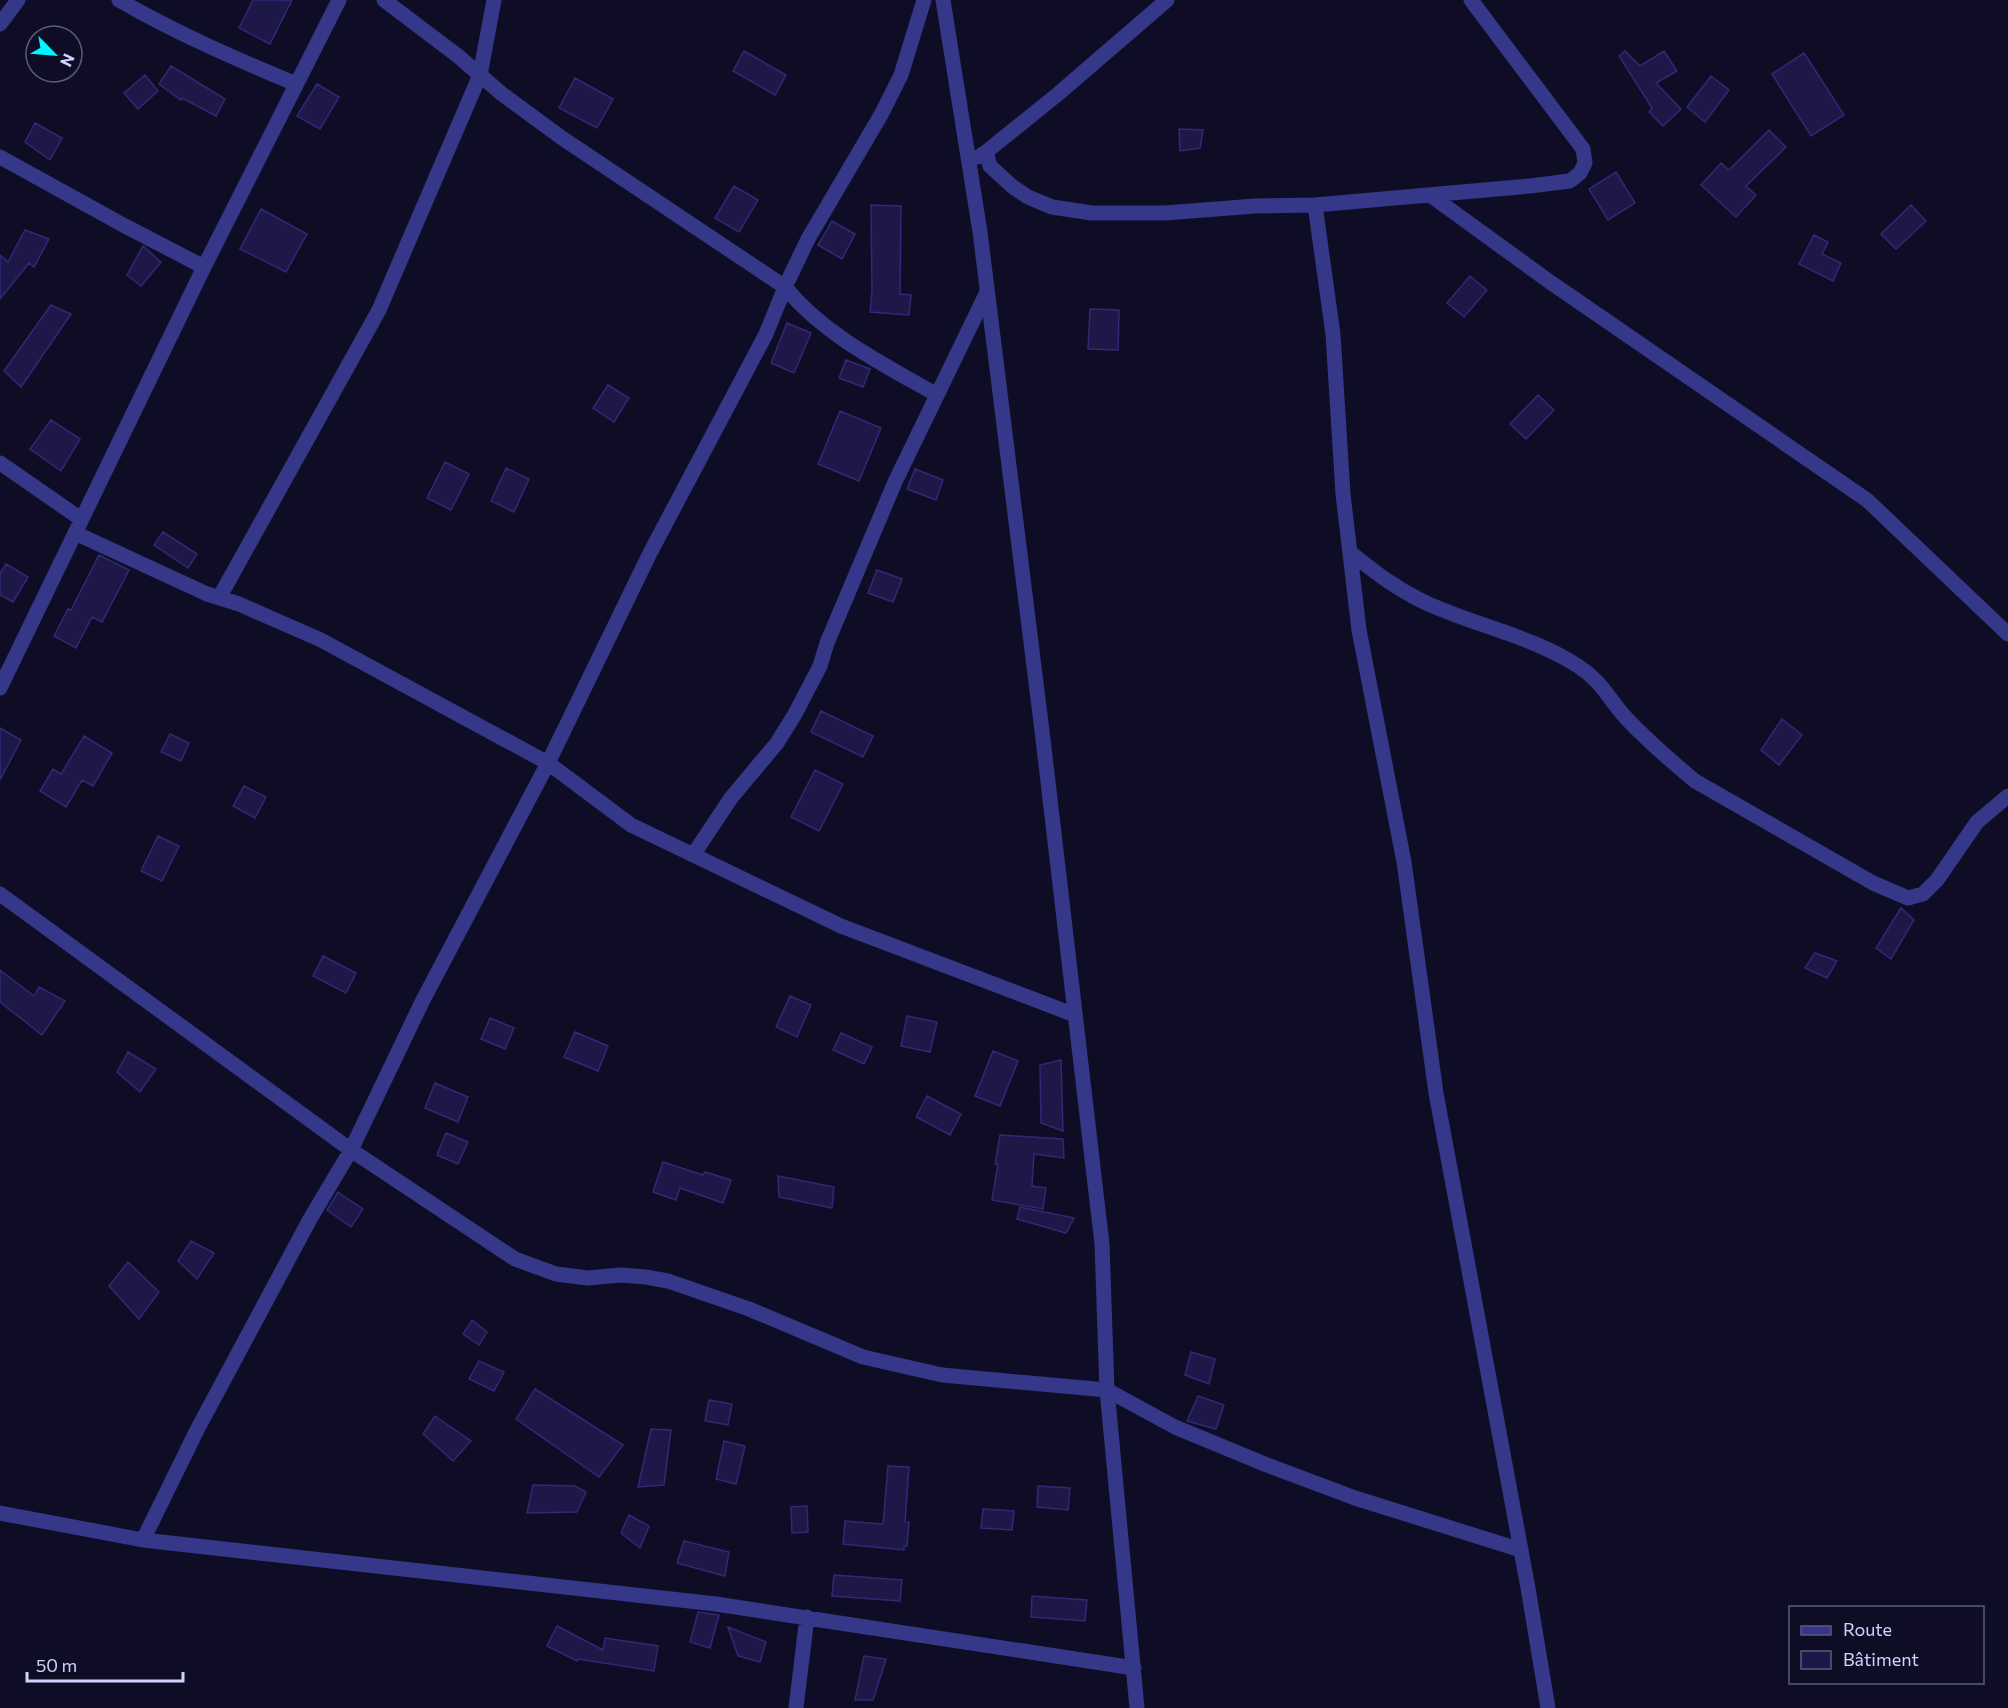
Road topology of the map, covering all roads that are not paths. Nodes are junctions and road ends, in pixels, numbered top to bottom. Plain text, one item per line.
1 (18, 0) edge
2 (119, 0) edge
3 (339, 0) edge
4 (384, 0) edge
5 (494, 0) edge
6 (924, 0) edge
7 (943, 0) edge
8 (1167, 0) edge
9 (1471, 0) edge
10 (0, 24) edge
11 (480, 75) junction
12 (296, 84) junction
13 (986, 153) junction
14 (0, 157) edge
15 (970, 161) junction
16 (1430, 195) junction
17 (1315, 205) junction
18 (204, 267) junction
19 (785, 287) junction
20 (987, 292) junction
21 (937, 395) junction
22 (0, 463) edge
23 (78, 526) junction
24 (1350, 552) junction
25 (219, 598) junction
26 (2008, 634) edge
27 (0, 688) edge
28 (548, 763) junction
29 (2008, 796) edge
30 (693, 855) junction
31 (0, 894) edge
32 (1075, 1015) junction
33 (351, 1150) junction
34 (1107, 1390) junction
35 (0, 1513) edge
36 (143, 1540) junction
37 (1521, 1550) junction
38 (807, 1617) junction
39 (1134, 1668) junction
40 (796, 1708) edge
41 (1137, 1708) edge
42 (1548, 1708) edge

1 - 10 street
2 - 12 street
3 - 12 street
4 - 11 street
5 - 11 street
6 - 19 street
7 - 15 street
8 - 13 street
9 - 16 street
11 - 19 street
11 - 25 street
12 - 18 street
13 - 15 street
13 - 17 street
14 - 18 street
15 - 20 street
16 - 17 street
16 - 26 street
17 - 24 street
18 - 23 street
19 - 21 street
19 - 28 street
20 - 21 street
20 - 32 street
21 - 30 street
22 - 23 street
23 - 25 street
23 - 27 street
24 - 29 street
24 - 37 street
25 - 28 street
28 - 30 street
28 - 33 street
30 - 32 street
31 - 33 street
32 - 34 street
33 - 34 street
33 - 36 street
34 - 37 street
34 - 39 street
35 - 36 street
36 - 38 street
37 - 42 street
38 - 39 street
38 - 40 street
39 - 41 street

